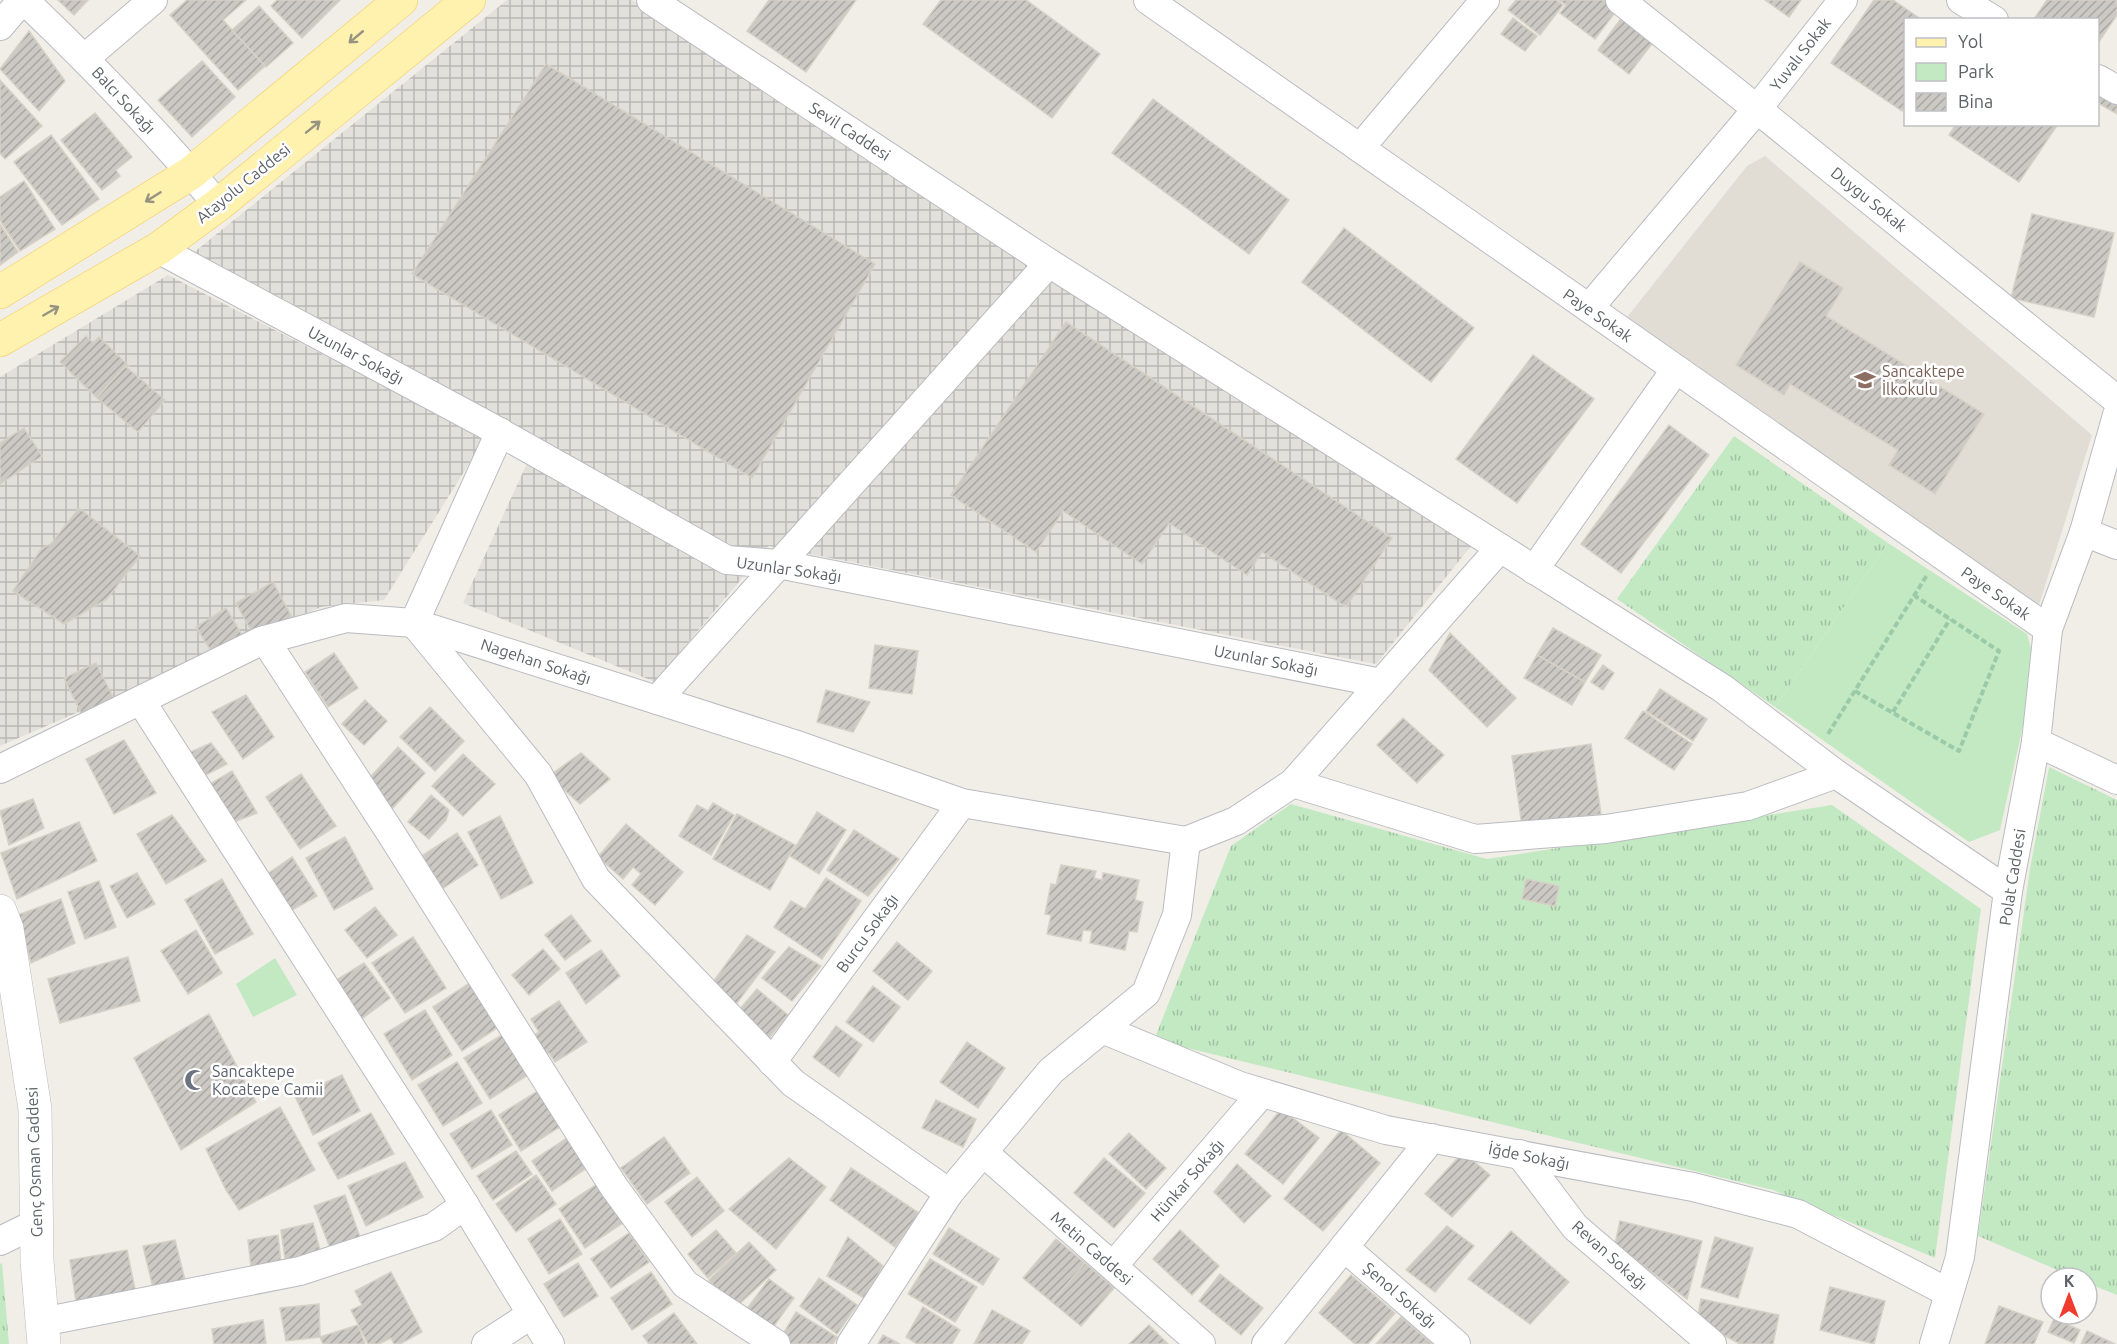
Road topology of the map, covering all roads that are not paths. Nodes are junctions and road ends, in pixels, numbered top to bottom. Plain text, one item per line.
1 (23, 0) edge
2 (153, 0) edge
3 (401, 0) edge
4 (469, 0) edge
5 (651, 0) edge
6 (1148, 0) edge
7 (1485, 0) edge
8 (1620, 0) edge
9 (1843, 0) edge
10 (1961, 0) edge
11 (1992, 18) edge
12 (0, 26) edge
13 (85, 58) junction
14 (2099, 80) edge
15 (2117, 90) edge
16 (1757, 109) junction
17 (1360, 148) junction
18 (191, 173) junction
19 (218, 205) junction
20 (158, 249) junction
21 (1049, 263) junction
22 (0, 292) edge
23 (1589, 308) junction
24 (0, 340) edge
25 (1676, 369) junction
26 (2117, 400) edge
27 (2117, 415) edge
28 (500, 432) junction
29 (2084, 532) junction
30 (2117, 545) edge
31 (1500, 548) junction
32 (778, 564) junction
33 (1534, 570) junction
34 (414, 623) junction
35 (2048, 630) junction
36 (265, 640) junction
37 (1381, 683) junction
38 (657, 700) junction
39 (141, 701) junction
40 (2036, 742) junction
41 (0, 769) edge
42 (1836, 774) junction
43 (2117, 780) edge
44 (1293, 783) junction
45 (962, 803) junction
46 (1186, 841) junction
47 (2008, 891) junction
48 (0, 911) edge
49 (1102, 1029) junction
50 (772, 1062) junction
51 (1262, 1093) junction
52 (1432, 1138) junction
53 (983, 1152) junction
54 (1520, 1154) junction
55 (949, 1193) junction
56 (465, 1205) junction
57 (37, 1223) junction
58 (0, 1240) edge
59 (1344, 1247) junction
60 (1113, 1266) junction
61 (1950, 1293) junction
62 (532, 1314) junction
63 (43, 1333) edge
64 (486, 1344) edge
65 (550, 1344) edge
66 (776, 1344) edge
67 (850, 1344) edge
68 (1201, 1344) edge
69 (1266, 1344) edge
70 (1455, 1344) edge
71 (1712, 1344) edge
72 (1934, 1344) edge

1 - 12 street
1 - 13 street, Balcı Sokağı
2 - 13 street
3 -> 18 main road
19 -> 4 main road, Atayolu Caddesi
5 - 21 street, Sevil Caddesi
6 - 17 street, Paye Sokak
7 - 17 street
8 - 16 street, Duygu Sokak
9 - 16 street, Yuvalı Sokak
10 - 11 street
13 - 18 street, Balcı Sokağı
14 - 15 street
16 - 23 street, Yuvalı Sokak
16 - 26 street, Duygu Sokak
17 - 23 street, Paye Sokak
18 - 19 street, Balcı Sokağı
18 -> 22 main road
19 - 20 main road, Atayolu Caddesi
24 -> 20 main road, Atayolu Caddesi
20 - 28 street, Uzunlar Sokağı
21 - 31 street, Sevil Caddesi
21 - 32 street
23 - 25 street, Paye Sokak
25 - 33 street
25 - 35 street, Paye Sokak
27 - 29 street, Polat Caddesi
28 - 32 street, Uzunlar Sokağı
28 - 34 street
29 - 30 street
29 - 35 street, Polat Caddesi
31 - 33 street, Sevil Caddesi
31 - 37 street
32 - 37 street, Uzunlar Sokağı
32 - 38 street
33 - 42 street, Sevil Caddesi
34 - 36 street, Nagehan Sokağı
34 - 38 street, Nagehan Sokağı
34 - 50 street
35 - 40 street, Polat Caddesi
36 - 39 street, Nagehan Sokağı
36 - 66 street
37 - 44 street
38 - 45 street, Nagehan Sokağı
39 - 41 street, Nagehan Sokağı
39 - 56 street
40 - 43 street
40 - 47 street, Polat Caddesi
42 - 44 street
42 - 47 street, Sevil Caddesi
44 - 46 street
45 - 46 street, Nagehan Sokağı
45 - 50 street, Burcu Sokağı
46 - 49 street
47 - 61 street, Polat Caddesi
48 - 57 street, Genç Osman Caddesi
49 - 51 street, İğde Sokağı
49 - 53 street
50 - 55 street
51 - 52 street, İğde Sokağı
51 - 60 street, Hünkar Sokağı
52 - 54 street, İğde Sokağı
52 - 59 street
53 - 55 street
53 - 60 street, Metin Caddesi
54 - 61 street, İğde Sokağı
54 - 71 street, Revan Sokağı
55 - 67 street
56 - 62 street
56 - 63 street
57 - 58 street
57 - 63 street, Genç Osman Caddesi
59 - 69 street
59 - 70 street, Şenol Sokağı
60 - 68 street, Metin Caddesi
61 - 72 street, Polat Caddesi
62 - 64 street
62 - 65 street

